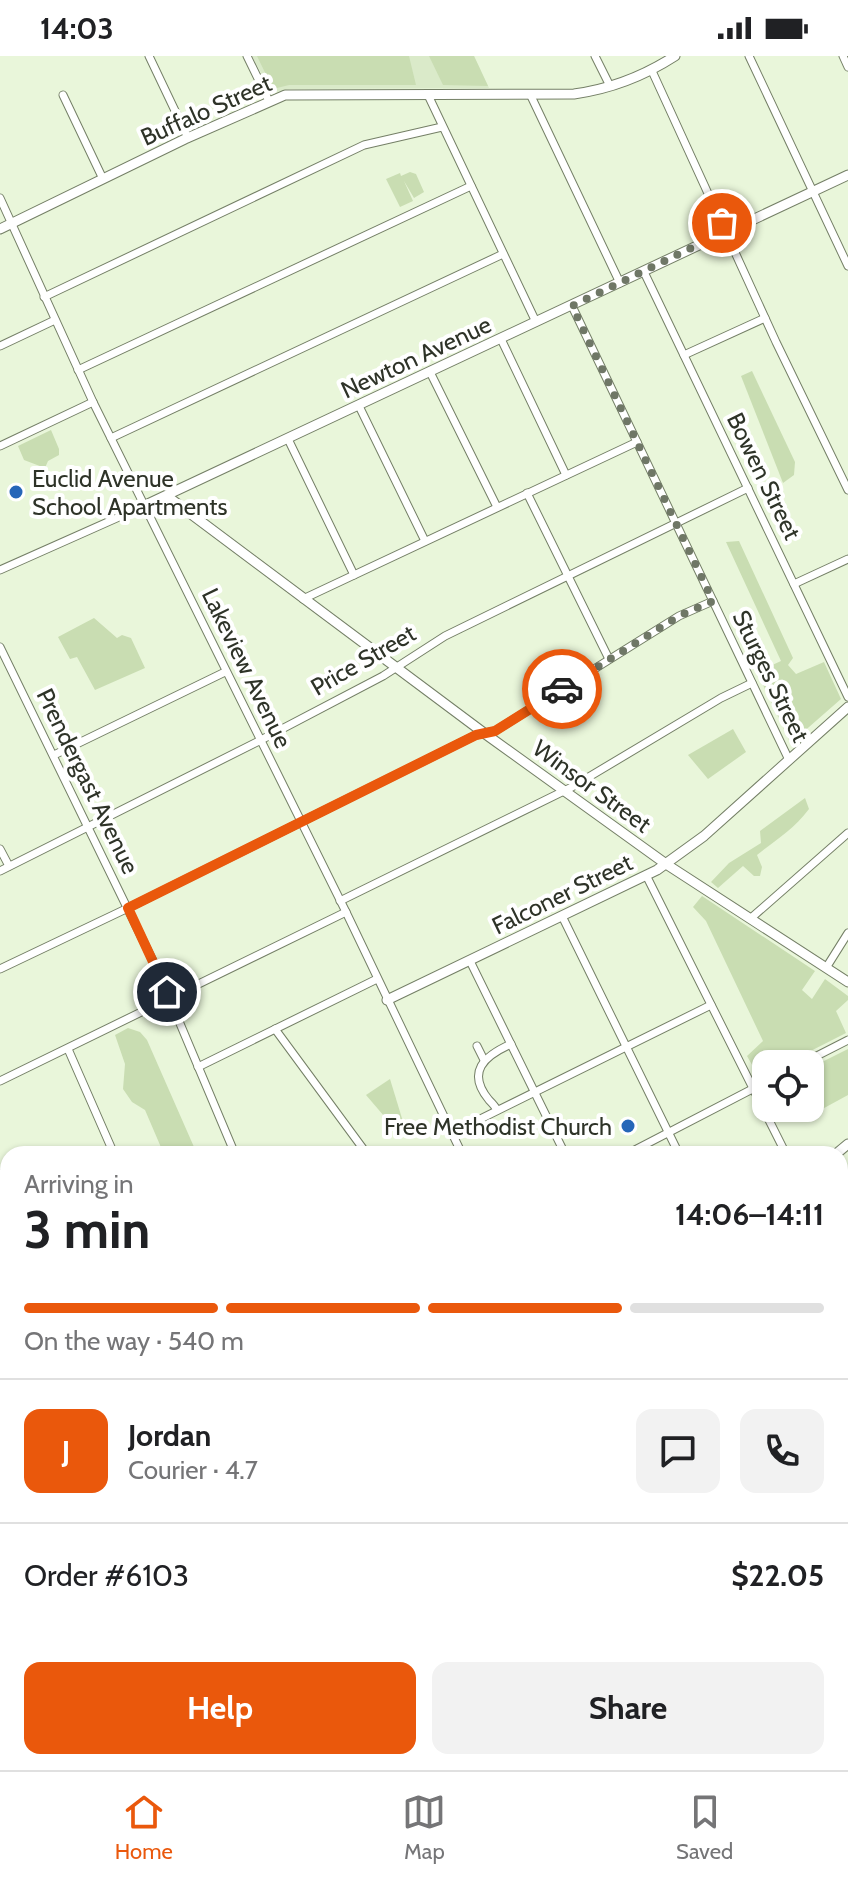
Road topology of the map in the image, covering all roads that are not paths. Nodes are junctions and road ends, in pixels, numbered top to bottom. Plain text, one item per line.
1 (149, 56) edge
2 (247, 56) edge
3 (595, 56) edge
4 (675, 56) edge
5 (749, 56) edge
6 (843, 56) edge
7 (848, 67) edge
8 (652, 71) junction
9 (610, 86) junction
10 (530, 94) junction
11 (63, 95) dead end
12 (428, 95) junction
13 (269, 101) junction
14 (442, 127) junction
15 (188, 138) junction
16 (848, 175) edge
17 (103, 179) junction
18 (471, 186) junction
19 (813, 191) junction
20 (0, 198) edge
21 (12, 224) junction
22 (0, 229) edge
23 (726, 231) junction
24 (503, 254) junction
25 (848, 266) edge
26 (644, 272) junction
27 (618, 278) junction
28 (44, 297) junction
29 (572, 306) junction
30 (765, 318) junction
31 (55, 320) junction
32 (536, 322) junction
33 (501, 339) junction
34 (0, 346) edge
35 (684, 355) junction
36 (78, 370) junction
37 (430, 372) junction
38 (93, 402) junction
39 (359, 406) junction
40 (111, 438) junction
41 (288, 439) junction
42 (637, 442) junction
43 (0, 446) edge
44 (566, 475) junction
45 (748, 488) junction
46 (848, 490) edge
47 (527, 493) junction
48 (167, 496) junction
49 (141, 507) junction
50 (497, 507) junction
51 (675, 523) junction
52 (425, 541) junction
53 (848, 559) edge
54 (0, 570) edge
55 (354, 575) junction
56 (566, 575) junction
57 (794, 584) junction
58 (303, 599) junction
59 (713, 601) junction
60 (0, 647) edge
61 (609, 659) junction
62 (395, 668) junction
63 (225, 672) junction
64 (752, 683) junction
65 (848, 697) edge
66 (848, 707) edge
67 (484, 733) junction
68 (259, 741) junction
69 (54, 755) junction
70 (789, 760) junction
71 (564, 791) junction
72 (300, 820) junction
73 (88, 828) junction
74 (848, 833) edge
75 (0, 849) edge
76 (666, 864) junction
77 (9, 866) junction
78 (0, 871) edge
79 (646, 875) junction
80 (340, 901) junction
81 (128, 908) junction
82 (346, 912) junction
83 (562, 916) junction
84 (750, 919) junction
85 (848, 933) edge
86 (470, 961) junction
87 (826, 968) junction
88 (0, 969) edge
89 (377, 979) junction
90 (848, 982) edge
91 (170, 1000) junction
92 (387, 1000) junction
93 (711, 1005) junction
94 (276, 1028) junction
95 (848, 1040) edge
96 (511, 1044) junction
97 (477, 1046) dead end
98 (626, 1047) junction
99 (68, 1049) junction
100 (824, 1052) edge
101 (484, 1060) junction
102 (198, 1067) junction
103 (0, 1081) edge
104 (752, 1086) edge
105 (752, 1089) edge
106 (534, 1092) junction
107 (497, 1110) junction
108 (770, 1122) edge
109 (452, 1133) junction
110 (669, 1133) junction
111 (110, 1146) edge
112 (232, 1146) edge
113 (361, 1146) edge
114 (458, 1146) edge
115 (561, 1146) edge
116 (643, 1146) edge
117 (675, 1146) edge
118 (782, 1146) edge

1 - 15 street
2 - 13 street
3 - 9 street
4 - 8 street, Buffalo Street
5 - 19 street
6 - 7 street
8 - 9 street, Buffalo Street
8 - 23 street
9 - 10 street, Buffalo Street
10 - 12 street, Buffalo Street
10 - 27 street
11 - 17 street
12 - 13 street, Buffalo Street
12 - 14 street
13 - 15 street, Buffalo Street
14 - 18 street
14 - 28 street
15 - 17 street, Buffalo Street
16 - 19 street, Newton Avenue
17 - 21 street, Buffalo Street
18 - 24 street
18 - 36 street
19 - 23 street, Newton Avenue
19 - 25 street
20 - 21 street, Lakeview Avenue
21 - 22 street, Buffalo Street
21 - 28 street, Lakeview Avenue
23 - 26 street, Newton Avenue
23 - 30 street
24 - 32 street
24 - 40 street
26 - 27 street, Newton Avenue
26 - 35 street, Bowen Street
27 - 29 street, Newton Avenue
28 - 31 street, Lakeview Avenue
29 - 32 street, Newton Avenue
29 - 42 street, Sturges Street
30 - 35 street
30 - 46 street
31 - 34 street
31 - 36 street, Lakeview Avenue
32 - 33 street, Newton Avenue
33 - 37 street, Newton Avenue
33 - 44 street
35 - 45 street, Bowen Street
36 - 38 street, Lakeview Avenue
37 - 39 street, Newton Avenue
37 - 50 street
38 - 40 street, Lakeview Avenue
38 - 43 street
39 - 41 street, Newton Avenue
39 - 52 street
40 - 49 street, Lakeview Avenue
41 - 48 street, Newton Avenue
41 - 55 street
42 - 44 street
42 - 51 street, Sturges Street
44 - 47 street
45 - 51 street, Price Street
45 - 57 street, Bowen Street
47 - 50 street
47 - 56 street
48 - 49 street, Newton Avenue
48 - 58 street, Winsor Street
49 - 54 street, Newton Avenue
49 - 63 street, Lakeview Avenue
50 - 52 street
51 - 56 street, Price Street
51 - 59 street, Sturges Street
52 - 55 street
53 - 57 street
55 - 58 street
56 - 61 street
56 - 62 street, Price Street
57 - 65 street, Bowen Street
58 - 62 street, Winsor Street
59 - 61 street
59 - 64 street, Sturges Street
60 - 69 street, Prendergast Avenue
61 - 67 street
62 - 67 street, Winsor Street
62 - 68 street, Price Street
63 - 68 street, Lakeview Avenue
63 - 69 street
64 - 70 street, Sturges Street
64 - 71 street
66 - 70 street, Falconer Street
67 - 71 street, Winsor Street
67 - 72 street
68 - 72 street, Lakeview Avenue
68 - 73 street, Price Street
69 - 73 street, Prendergast Avenue
70 - 76 street, Falconer Street
71 - 76 street, Winsor Street
71 - 80 street
72 - 80 street, Lakeview Avenue
72 - 81 street
73 - 77 street, Price Street
73 - 81 street, Prendergast Avenue
74 - 84 street
75 - 77 street
76 - 79 street, Falconer Street
76 - 84 street, Winsor Street
77 - 78 street, Price Street
79 - 83 street, Falconer Street
79 - 93 street
80 - 82 street, Lakeview Avenue
81 - 88 street
81 - 91 street, Prendergast Avenue
82 - 89 street, Lakeview Avenue
82 - 91 street
83 - 86 street, Falconer Street
83 - 98 street
84 - 87 street, Winsor Street
85 - 87 street
86 - 92 street, Falconer Street
86 - 96 street
87 - 90 street, Winsor Street
89 - 92 street, Lakeview Avenue
89 - 94 street
91 - 99 street
91 - 102 street, Prendergast Avenue
92 - 109 street, Lakeview Avenue
93 - 98 street
93 - 104 street
94 - 102 street
94 - 113 street
95 - 100 street
96 - 101 street
96 - 106 street
97 - 101 street
98 - 106 street
98 - 110 street
99 - 103 street
99 - 111 street
101 - 107 street
102 - 112 street, Prendergast Avenue
105 - 110 street
106 - 107 street
106 - 115 street
107 - 109 street
108 - 118 street
109 - 114 street, Lakeview Avenue
110 - 116 street
110 - 117 street

